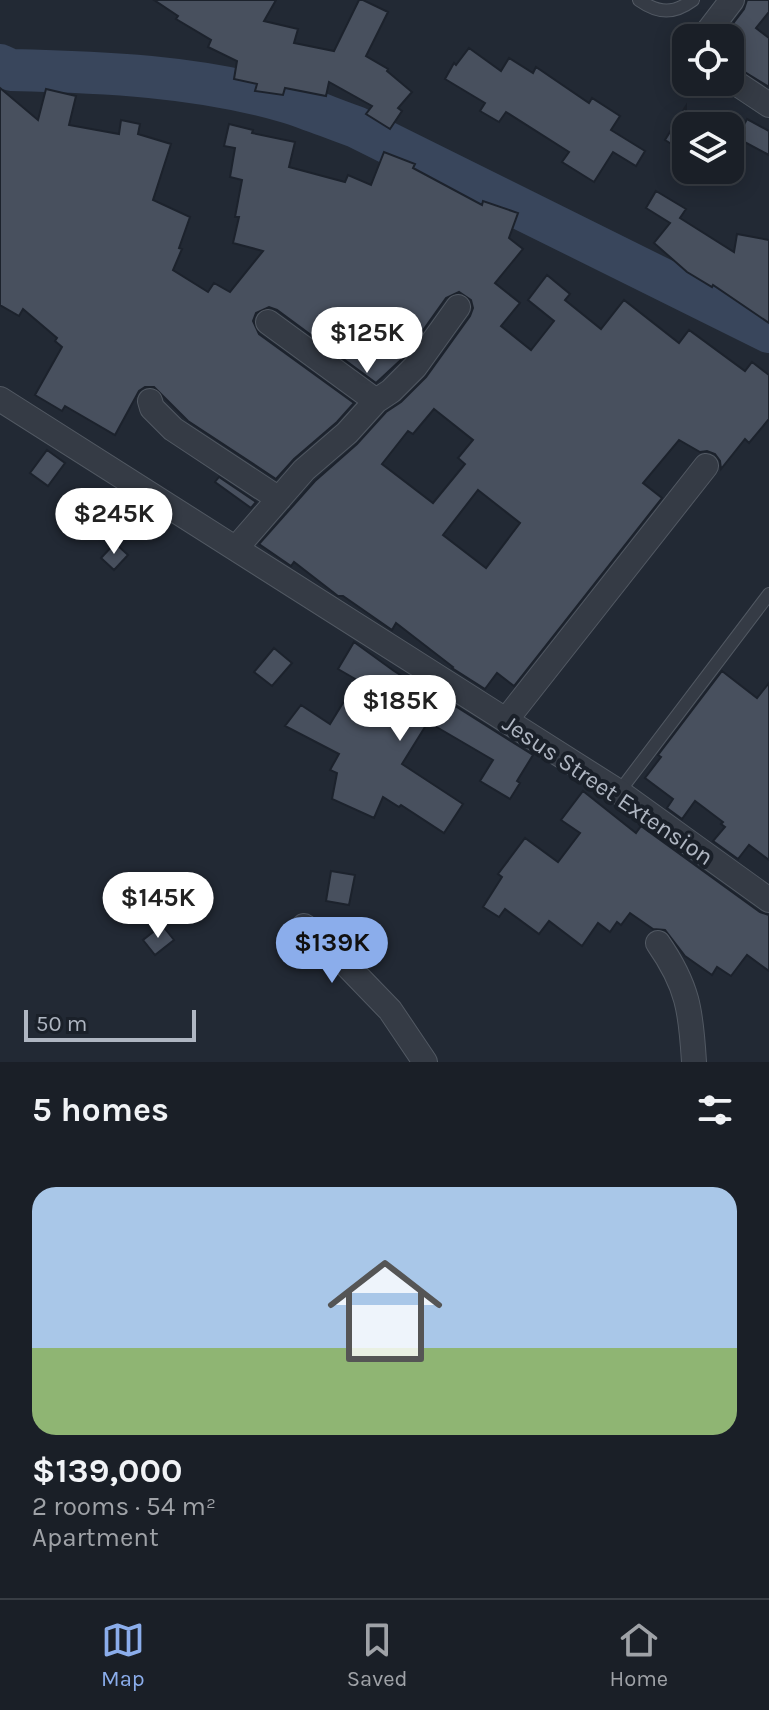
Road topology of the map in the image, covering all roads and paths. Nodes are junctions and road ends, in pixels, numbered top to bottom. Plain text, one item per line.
1 (639, 0) edge
2 (693, 0) edge
3 (732, 0) edge
4 (714, 24) edge
5 (744, 88) edge
6 (769, 105) edge
7 (458, 307) dead end
8 (268, 322) dead end
9 (0, 399) edge
10 (150, 401) dead end
11 (376, 401) junction
12 (706, 466) dead end
13 (279, 499) junction
14 (237, 547) junction
15 (769, 594) edge
16 (506, 720) junction
17 (619, 792) junction
18 (769, 900) edge
19 (304, 926) dead end
20 (658, 943) dead end
21 (425, 1062) edge
22 (694, 1062) edge

1 - 2 lane
3 - 4 street
5 - 6 street
7 - 11 street
8 - 11 street
9 - 14 street, Jesus Street Extension
10 - 13 street
11 - 13 street
12 - 16 street
13 - 14 street
14 - 16 street, Jesus Street Extension
15 - 17 lane
16 - 17 street, Jesus Street Extension
17 - 18 street, Jesus Street Extension
19 - 21 street
20 - 22 street

